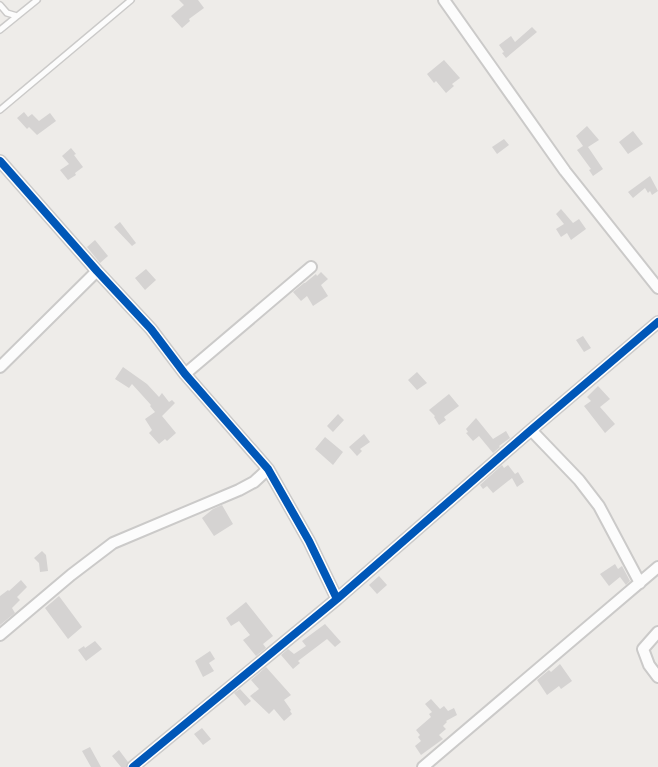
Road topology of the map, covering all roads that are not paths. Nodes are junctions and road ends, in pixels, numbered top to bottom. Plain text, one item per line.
1 (37, 0) edge
2 (131, 0) edge
3 (444, 0) edge
4 (0, 5) edge
5 (17, 16) junction
6 (0, 30) edge
7 (0, 110) edge
8 (0, 161) edge
9 (311, 267) dead end
10 (97, 271) junction
11 (658, 288) edge
12 (658, 322) edge
13 (0, 368) edge
14 (185, 374) junction
15 (531, 430) junction
16 (268, 469) junction
17 (658, 567) edge
18 (640, 583) junction
19 (337, 599) junction
20 (658, 632) edge
21 (0, 635) edge
22 (658, 677) edge
23 (133, 767) edge
24 (423, 767) edge

1 - 5 lane
2 - 7 lane
3 - 11 street
4 - 5 lane
5 - 6 lane
8 - 10 street
9 - 14 street
10 - 13 street
10 - 14 street
12 - 15 street
14 - 16 street
15 - 18 street
15 - 19 street
16 - 19 street
16 - 21 street
17 - 18 street
18 - 24 street
19 - 23 street
20 - 22 street

